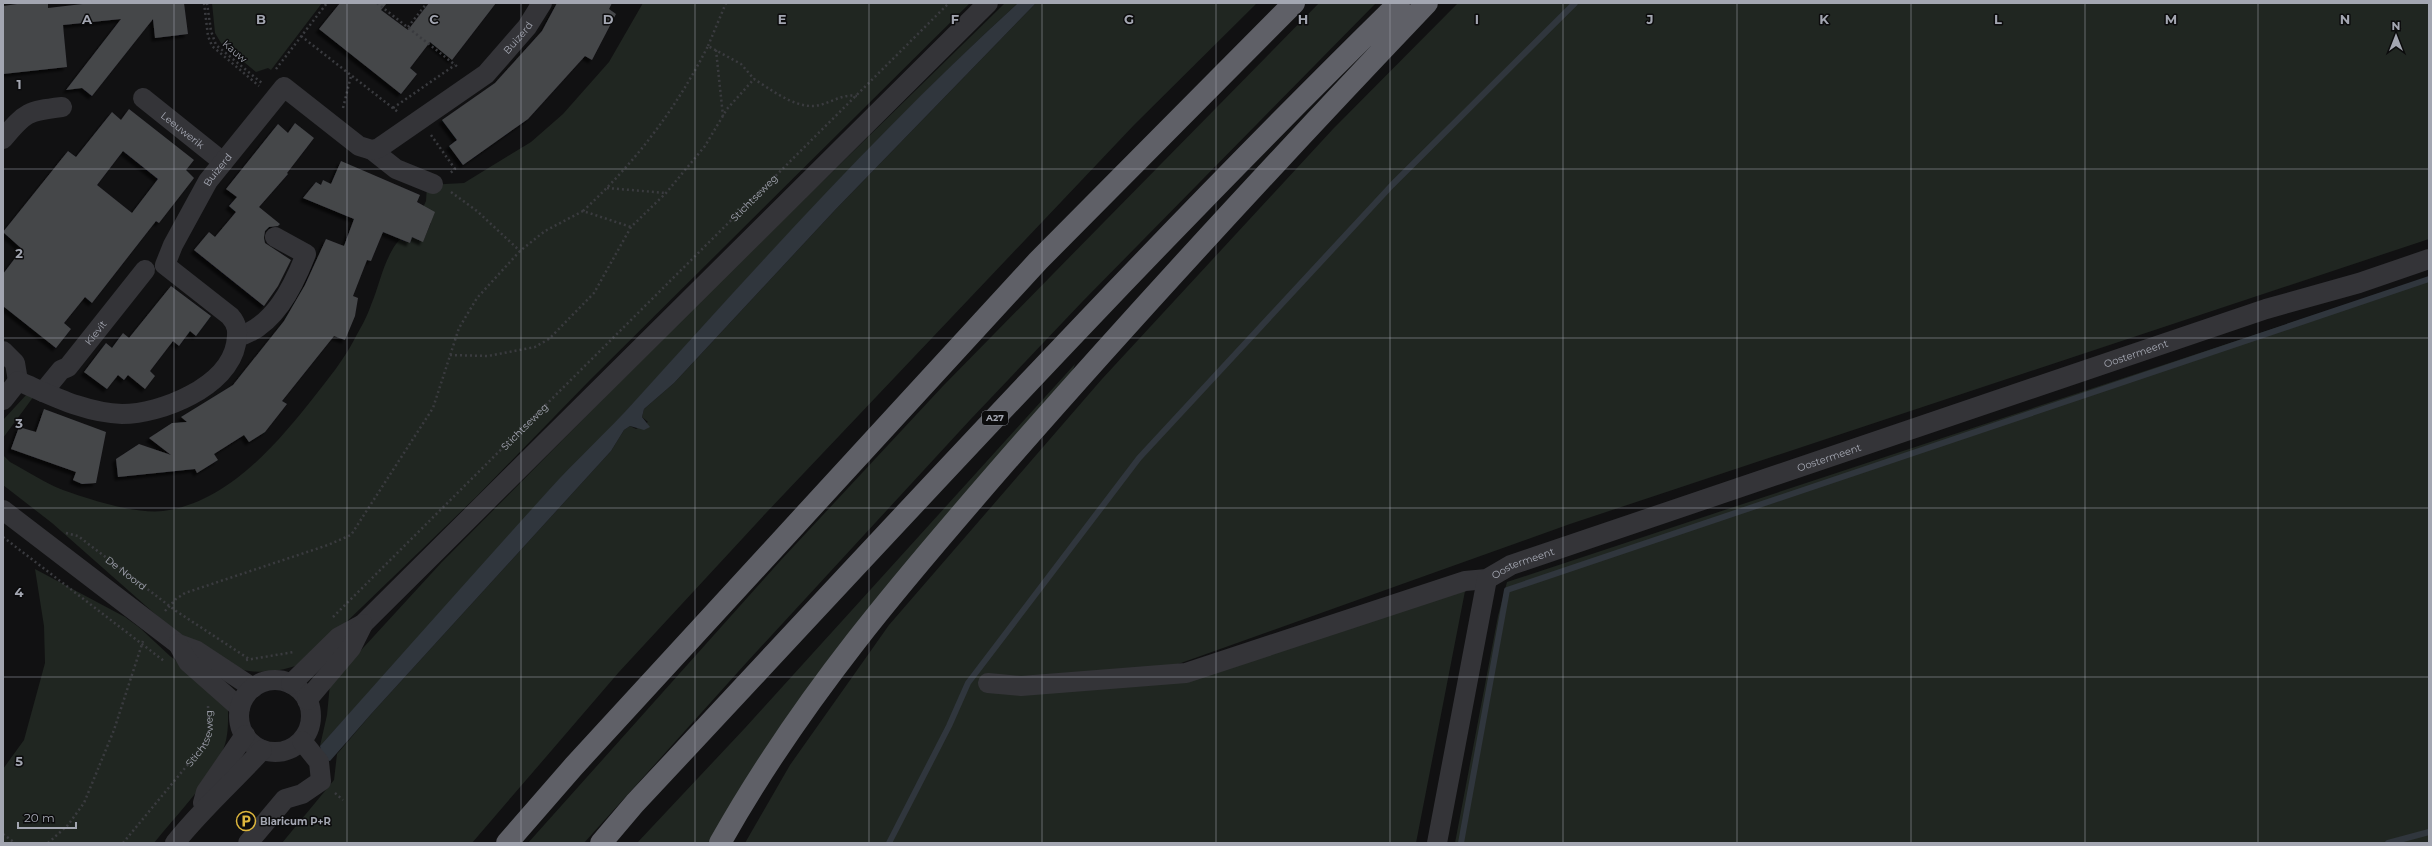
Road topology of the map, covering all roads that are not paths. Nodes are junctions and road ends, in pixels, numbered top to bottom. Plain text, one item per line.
1 (542, 3) edge
2 (988, 3) edge
3 (1294, 3) edge
4 (1399, 3) edge
5 (1427, 3) edge
6 (143, 98) dead end
7 (62, 107) dead end
8 (3, 139) edge
9 (372, 150) junction
10 (223, 162) junction
11 (443, 183) road end
12 (275, 237) dead end
13 (2429, 259) edge
14 (145, 270) dead end
15 (238, 337) junction
16 (3, 351) edge
17 (18, 381) junction
18 (43, 392) junction
19 (3, 400) edge
20 (3, 510) edge
21 (1487, 579) junction
22 (363, 624) junction
23 (178, 644) junction
24 (988, 683) dead end
25 (291, 684) junction
26 (253, 688) junction
27 (307, 700) junction
28 (240, 708) junction
29 (245, 735) junction
30 (302, 740) junction
31 (262, 750) junction
32 (199, 812) junction
33 (175, 843) edge
34 (248, 843) edge
35 (507, 843) edge
36 (601, 843) edge
37 (720, 843) edge
38 (1437, 843) edge

1 - 9 street, Buizerd
2 - 22 street
3 - 35 highway
4 - 36 highway, A27
5 - 37 highway
6 - 10 street, Leeuwerik
7 - 8 street
9 - 10 street, Buizerd
9 - 11 street
10 - 15 street, Buizerd
12 - 15 street
13 - 21 street, Oostermeent
14 - 18 street, Kievit
15 - 18 street
16 - 17 street
17 - 18 street
17 - 19 street
20 - 23 street
21 - 24 street
21 - 38 street, Oostermeent
22 - 25 street
22 - 27 street
23 - 26 street
23 - 28 street
25 - 26 street
25 - 27 street
26 - 28 street
27 - 30 street
28 - 29 street
29 - 31 street
29 - 32 street
30 - 31 street
30 - 34 street
31 - 32 street
32 - 33 street

